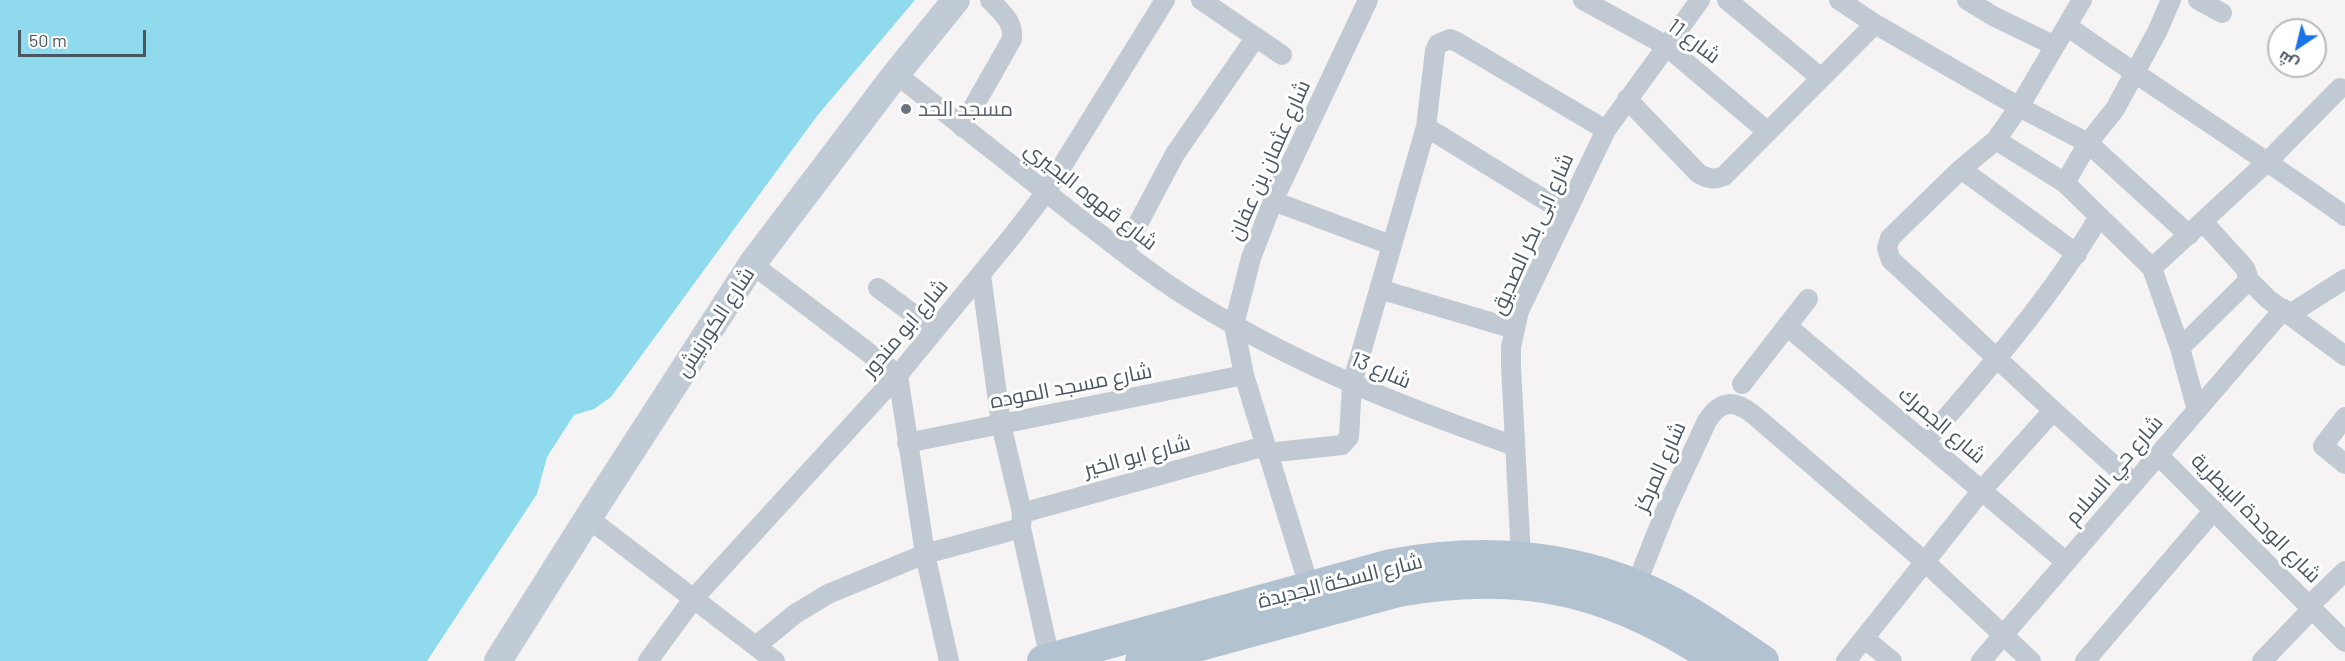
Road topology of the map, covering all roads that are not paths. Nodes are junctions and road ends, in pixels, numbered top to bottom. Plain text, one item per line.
1 (956, 0) edge
2 (990, 0) edge
3 (1165, 0) edge
4 (1201, 0) edge
5 (1368, 0) edge
6 (1583, 0) edge
7 (1700, 0) edge
8 (1727, 0) edge
9 (1839, 0) edge
10 (1967, 0) edge
11 (2082, 0) edge
12 (2171, 0) edge
13 (2198, 0) edge
14 (2222, 13) dead end
15 (1875, 24) junction
16 (2067, 26) junction
17 (1256, 36) junction
18 (1665, 45) junction
19 (2055, 46) junction
20 (1282, 55) dead end
21 (2133, 73) junction
22 (896, 74) junction
23 (1821, 78) junction
24 (2340, 88) dead end
25 (1627, 99) junction
26 (2019, 107) junction
27 (962, 127) junction
28 (1425, 127) junction
29 (1606, 130) junction
30 (1768, 132) junction
31 (1996, 140) junction
32 (2088, 143) junction
33 (2268, 161) junction
34 (1961, 169) junction
35 (2065, 183) junction
36 (1046, 192) junction
37 (1273, 201) junction
38 (1566, 213) junction
39 (2345, 216) edge
40 (2099, 217) junction
41 (2196, 229) junction
42 (1391, 245) junction
43 (1123, 252) junction
44 (2077, 254) junction
45 (752, 264) junction
46 (2152, 268) junction
47 (981, 275) junction
48 (2249, 279) junction
49 (2345, 279) edge
50 (878, 288) dead end
51 (1379, 289) junction
52 (1808, 299) dead end
53 (2287, 312) junction
54 (1234, 325) junction
55 (1787, 326) junction
56 (1514, 329) junction
57 (935, 330) junction
58 (2180, 348) junction
59 (2345, 356) edge
60 (1998, 357) junction
61 (898, 375) junction
62 (1244, 375) junction
63 (1352, 384) junction
64 (1742, 384) dead end
65 (2197, 410) junction
66 (2052, 412) junction
67 (2345, 417) edge
68 (1001, 424) junction
69 (1925, 442) junction
70 (907, 443) junction
71 (1515, 446) junction
72 (1266, 450) junction
73 (2158, 455) junction
74 (2345, 464) edge
75 (2134, 483) junction
76 (1982, 490) junction
77 (2214, 510) junction
78 (588, 518) junction
79 (1022, 521) junction
80 (925, 554) junction
81 (1521, 557) junction
82 (1924, 561) junction
83 (2066, 562) junction
84 (2345, 571) edge
85 (1636, 585) junction
86 (1309, 586) junction
87 (694, 598) junction
88 (2312, 606) junction
89 (2003, 636) junction
90 (1865, 639) junction
91 (2345, 642) edge
92 (756, 646) junction
93 (1046, 660) edge
94 (498, 661) edge
95 (648, 661) edge
96 (775, 661) edge
97 (949, 661) edge
98 (1141, 661) edge
99 (1718, 661) edge
100 (1763, 661) edge
101 (1846, 661) edge
102 (1892, 661) edge
103 (1981, 661) edge
104 (2031, 661) edge
105 (2085, 661) edge
106 (2262, 661) edge

1 - 22 main road, شارع الكورنيش
2 - 27 street
3 - 36 street, شارع ابو مندور
4 - 17 street
5 - 37 street, شارع عثمان بن عفان
6 - 18 street, شارع 11
7 - 18 street, شارع ابى بكر الصديق
8 - 23 street
9 - 15 street
10 - 19 street
11 - 16 street
12 - 21 street
13 - 14 street
15 - 23 street
15 - 26 street
16 - 19 street
16 - 21 street
17 - 20 street
17 - 43 street
18 - 25 street, شارع ابى بكر الصديق
18 - 30 street, شارع 11
19 - 26 street
21 - 32 street
21 - 33 street
22 - 27 street, شارع قهوه البحيري
22 - 45 main road, شارع الكورنيش
23 - 30 street
24 - 33 street
25 - 29 street, شارع ابى بكر الصديق
25 - 30 street
26 - 31 street
26 - 32 street
27 - 36 street, شارع قهوه البحيري
28 - 29 street
28 - 38 street
28 - 42 street
29 - 38 street, شارع ابى بكر الصديق
31 - 34 street
31 - 35 street
32 - 35 street
32 - 41 street
33 - 39 street
33 - 41 street
34 - 44 street
34 - 60 street
35 - 40 street
36 - 43 street, شارع قهوه البحيري
36 - 47 street, شارع ابو مندور
37 - 42 street
37 - 54 street, شارع عثمان بن عفان
38 - 56 street, شارع ابى بكر الصديق
40 - 44 street
40 - 46 street
41 - 46 street
41 - 48 street
42 - 51 street
43 - 54 street, شارع قهوه البحيري
44 - 60 street
45 - 61 street
45 - 78 main road, شارع الكورنيش
46 - 58 street
47 - 57 street, شارع ابو مندور
47 - 68 street
48 - 53 street
48 - 58 street
49 - 53 street, شارع حي السلام
50 - 57 street
51 - 56 street
51 - 63 street
52 - 55 street
53 - 59 street
53 - 65 street, شارع حي السلام
54 - 62 street, شارع عثمان بن عفان
54 - 63 street, شارع 13
55 - 64 street
55 - 69 street, شارع الجمرك
56 - 71 street, شارع ابى بكر الصديق
57 - 61 street, شارع ابو مندور
58 - 65 street
60 - 66 street
60 - 69 street
61 - 70 street
61 - 87 street, شارع ابو مندور
62 - 68 street, شارع مسجد الموده
62 - 72 street, شارع عثمان بن عفان
63 - 71 street, شارع 13
63 - 72 street, شارع ابو الخير
65 - 73 street, شارع حي السلام
66 - 75 street
66 - 76 street
67 - 74 street
68 - 70 street, شارع مسجد الموده
68 - 79 street
69 - 76 street, شارع الجمرك
70 - 80 street
71 - 81 street, شارع ابى بكر الصديق
72 - 79 street, شارع ابو الخير
72 - 86 street, شارع عثمان بن عفان
73 - 75 street, شارع حي السلام
73 - 77 street, شارع الوحدة البيطرية
75 - 83 street, شارع حي السلام
76 - 82 street
76 - 83 street, شارع الجمرك
77 - 88 street, شارع الوحدة البيطرية
77 - 105 street
78 - 87 street
78 - 94 main road, شارع الكورنيش
79 - 80 street, شارع ابو الخير
79 - 93 street
80 - 92 street, شارع ابو الخير
80 - 97 street
81 - 85 main road, شارع السكة الجديدة
81 - 86 main road, شارع السكة الجديدة
82 - 85 street, شارع المركز
82 - 89 street
82 - 90 street
83 - 89 street, شارع حي السلام
84 - 88 street
85 - 100 main road, شارع السكة الجديدة
86 - 93 main road, شارع السكة الجديدة
87 - 92 street
87 - 95 street, شارع ابو مندور
88 - 91 street, شارع الوحدة البيطرية
88 - 106 street
89 - 103 street, شارع حي السلام
89 - 104 street
90 - 101 street
90 - 102 street
92 - 96 street
98 - 99 main road, شارع السكة الجديدة

